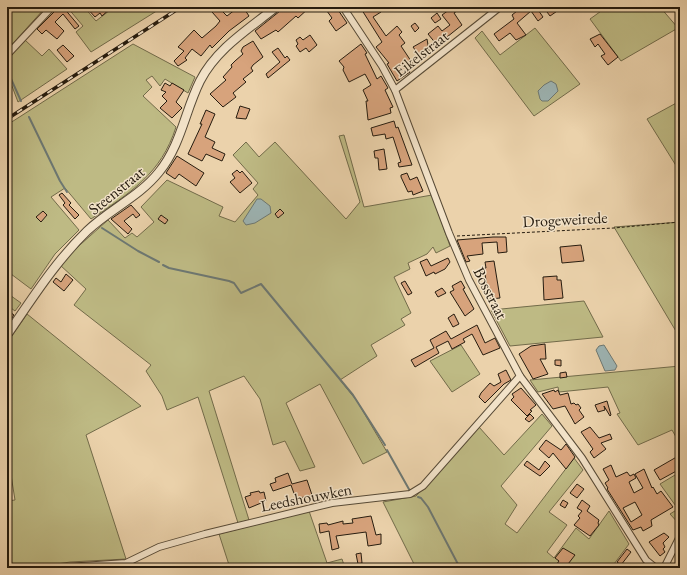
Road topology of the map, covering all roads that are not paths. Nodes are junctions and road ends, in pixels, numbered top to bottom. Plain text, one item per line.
1 (52, 7) edge
2 (276, 7) edge
3 (343, 7) edge
4 (500, 7) edge
5 (7, 55) edge
6 (395, 90) junction
7 (7, 335) edge
8 (520, 376) junction
9 (680, 536) edge
10 (52, 568) edge
11 (656, 568) edge
12 (664, 568) edge

1 - 5 street
2 - 7 street, Steenstraat
3 - 6 street, Bosstraat
4 - 6 street, Eikelstraat
6 - 8 street, Bosstraat
8 - 10 street, Leedshouwken
8 - 11 street, Bosstraat
9 - 12 street

